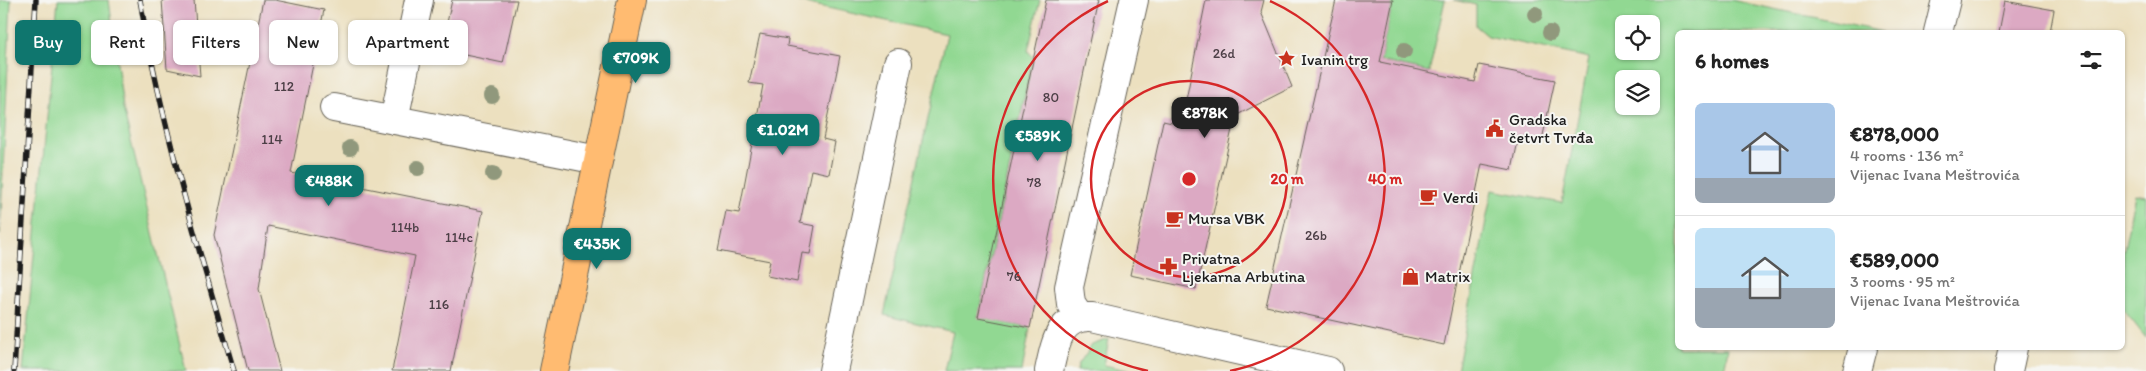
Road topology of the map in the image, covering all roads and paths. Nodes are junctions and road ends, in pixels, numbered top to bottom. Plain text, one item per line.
1 (419, 0) edge
2 (632, 0) edge
3 (1134, 0) edge
4 (1946, 0) edge
5 (1938, 30) edge
6 (898, 63) dead end
7 (334, 108) dead end
8 (394, 120) junction
9 (598, 160) junction
10 (1079, 316) junction
11 (1863, 350) edge
12 (2013, 350) edge
13 (554, 371) edge
14 (834, 371) edge
15 (1048, 371) edge
16 (1328, 371) edge
17 (1858, 371) edge
18 (2008, 371) edge

1 - 8 street
2 - 9 main road
3 - 10 street
4 - 5 street
6 - 14 street
7 - 8 street
8 - 9 street
9 - 13 main road
10 - 15 street
10 - 16 street
11 - 17 street
12 - 18 street

